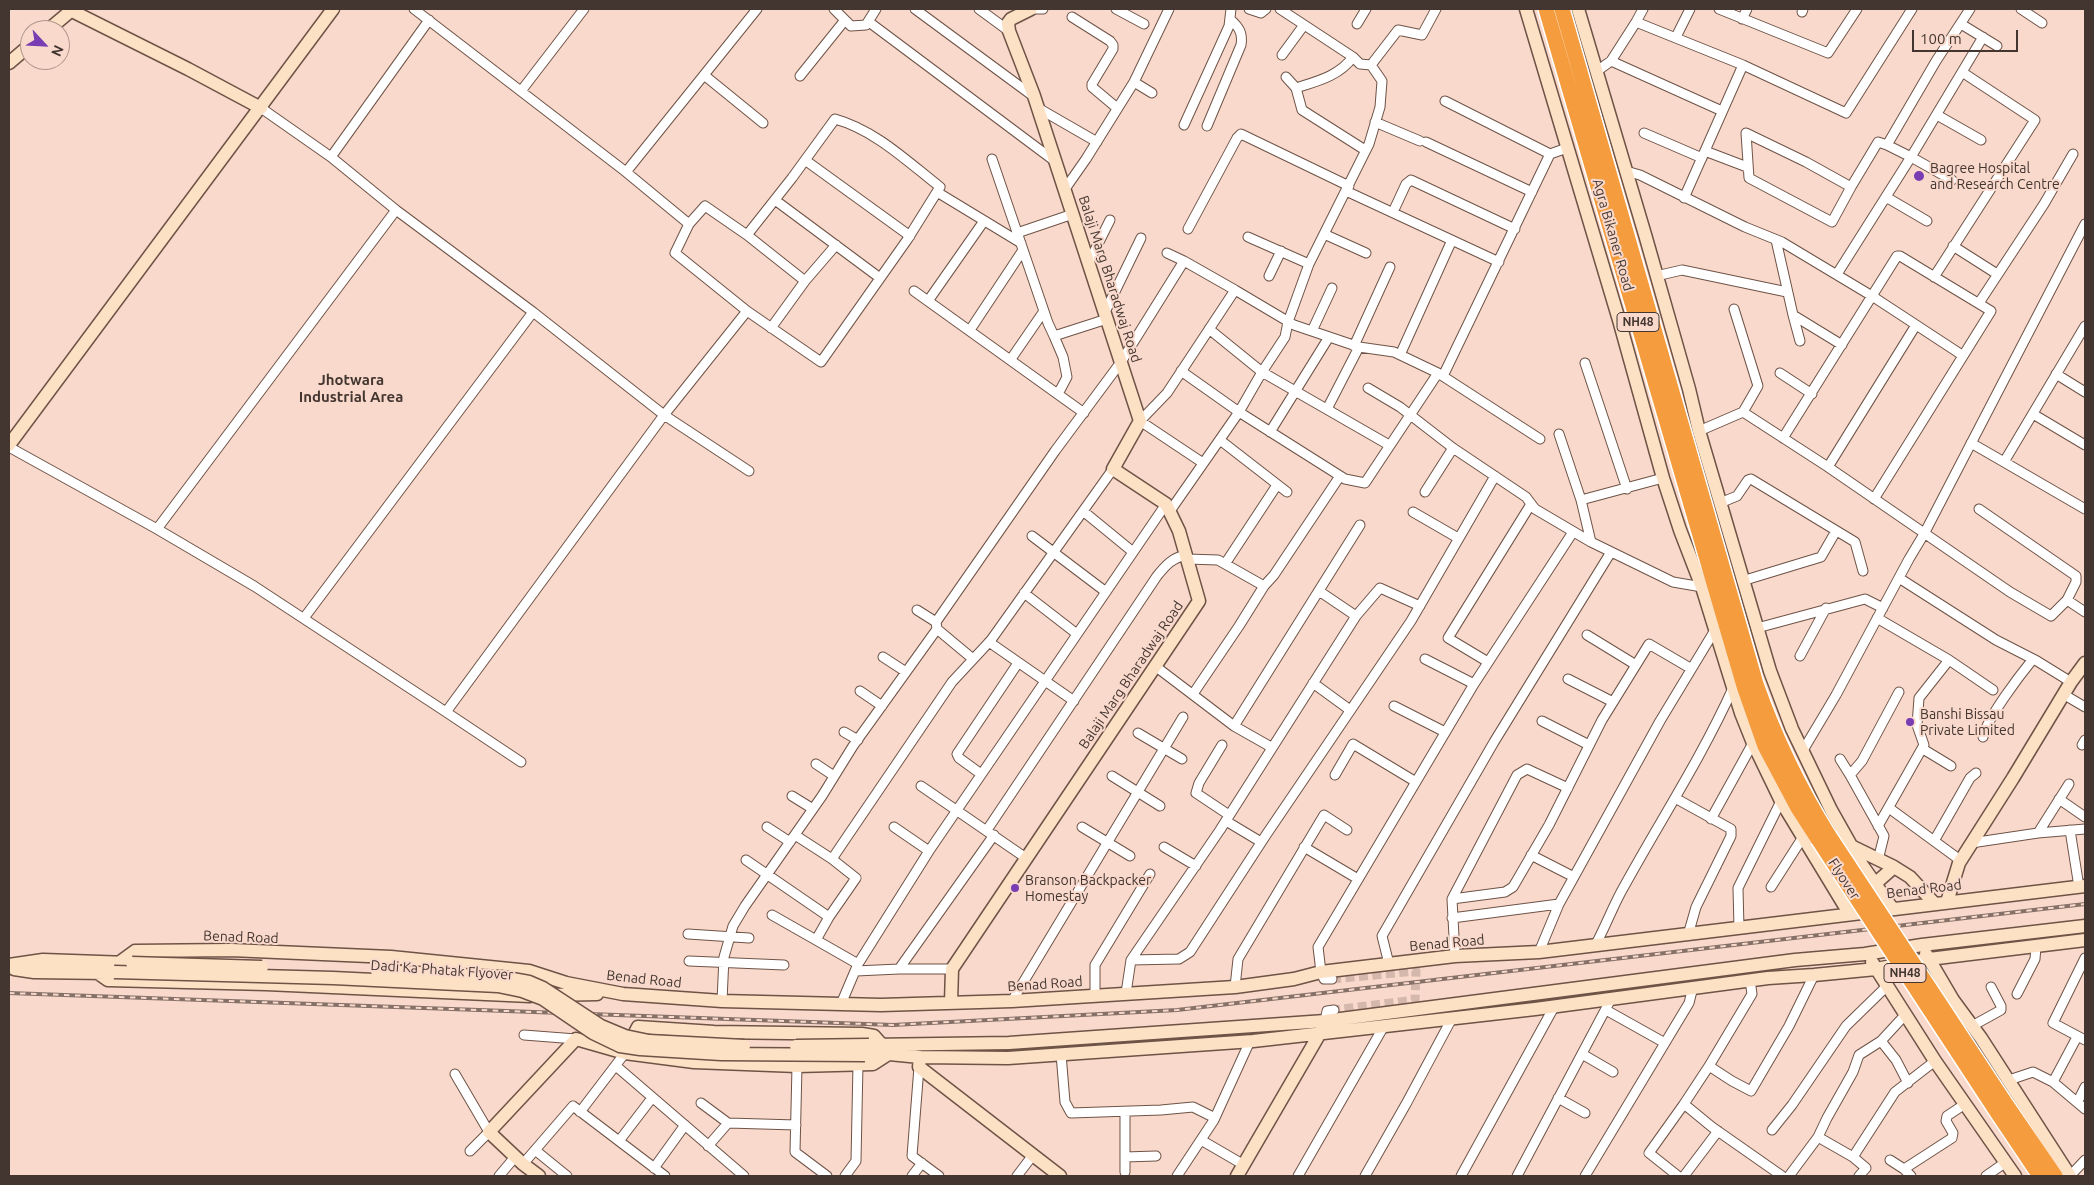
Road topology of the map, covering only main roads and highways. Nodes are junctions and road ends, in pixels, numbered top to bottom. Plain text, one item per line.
1 (71, 9) edge
2 (333, 9) edge
3 (1031, 9) edge
4 (1526, 9) edge
5 (1546, 9) edge
6 (1562, 9) edge
7 (1578, 9) edge
8 (59, 20) edge
9 (20, 54) edge
10 (9, 63) edge
11 (261, 108) junction
12 (9, 446) edge
13 (1728, 632) junction
14 (2085, 662) edge
15 (1853, 847) junction
16 (1894, 867) junction
17 (1874, 882) junction
18 (2082, 886) edge
19 (1940, 902) junction
20 (1892, 908) junction
21 (1849, 914) junction
22 (2085, 926) edge
23 (2085, 940) edge
24 (1922, 945) junction
25 (1865, 954) junction
26 (1929, 960) junction
27 (9, 966) edge
28 (122, 966) junction
29 (1876, 968) junction
30 (98, 973) junction
31 (623, 994) junction
32 (951, 1003) junction
33 (1409, 1017) junction
34 (1325, 1021) junction
35 (1320, 1034) junction
36 (624, 1053) junction
37 (873, 1053) junction
38 (919, 1062) junction
39 (1998, 1103) junction
40 (1240, 1171) edge
41 (539, 1176) edge
42 (1060, 1176) edge
43 (2015, 1176) edge
44 (2040, 1176) edge
45 (2055, 1176) edge
46 (2070, 1176) edge

1 - 8 main road
1 - 11 main road
2 - 11 main road
3 - 32 main road, Balaji Marg Bharadwaj Road
4 - 13 main road
5 - 13 highway, Agra Bikaner Road / NH48
6 - 13 highway, NH48
7 - 15 main road
9 - 10 main road
11 - 12 main road
13 - 21 main road
13 - 39 highway, Flyover / NH48, bridge
14 - 19 main road
15 - 16 main road
15 - 17 main road
16 - 17 main road
16 - 19 main road
17 - 20 main road
17 - 21 main road
18 - 19 main road, Benad Road
19 - 20 main road, Benad Road
20 - 21 main road, Benad Road
21 - 32 main road, Benad Road
22 - 24 main road
23 - 26 main road
24 - 25 main road
24 - 26 main road
25 - 29 main road
25 - 33 main road
26 - 29 main road
26 - 46 main road
27 - 28 main road, Benad Road
27 - 30 main road, Benad Road
28 - 30 main road, Dadi Ka Phatak Flyover
28 - 31 main road, Benad Road
28 - 37 main road, Dadi Ka Phatak Flyover, bridge
28 - 37 main road, Dadi Ka Phatak Flyover, bridge
29 - 33 main road
29 - 43 main road
30 - 31 main road
31 - 32 main road, Benad Road
33 - 34 main road
33 - 35 main road
34 - 35 main road
34 - 37 main road
35 - 38 main road
35 - 40 main road
36 - 37 main road
36 - 37 main road
36 - 41 main road
37 - 38 main road
38 - 42 main road
39 - 44 highway, NH48
39 - 45 highway, NH48

